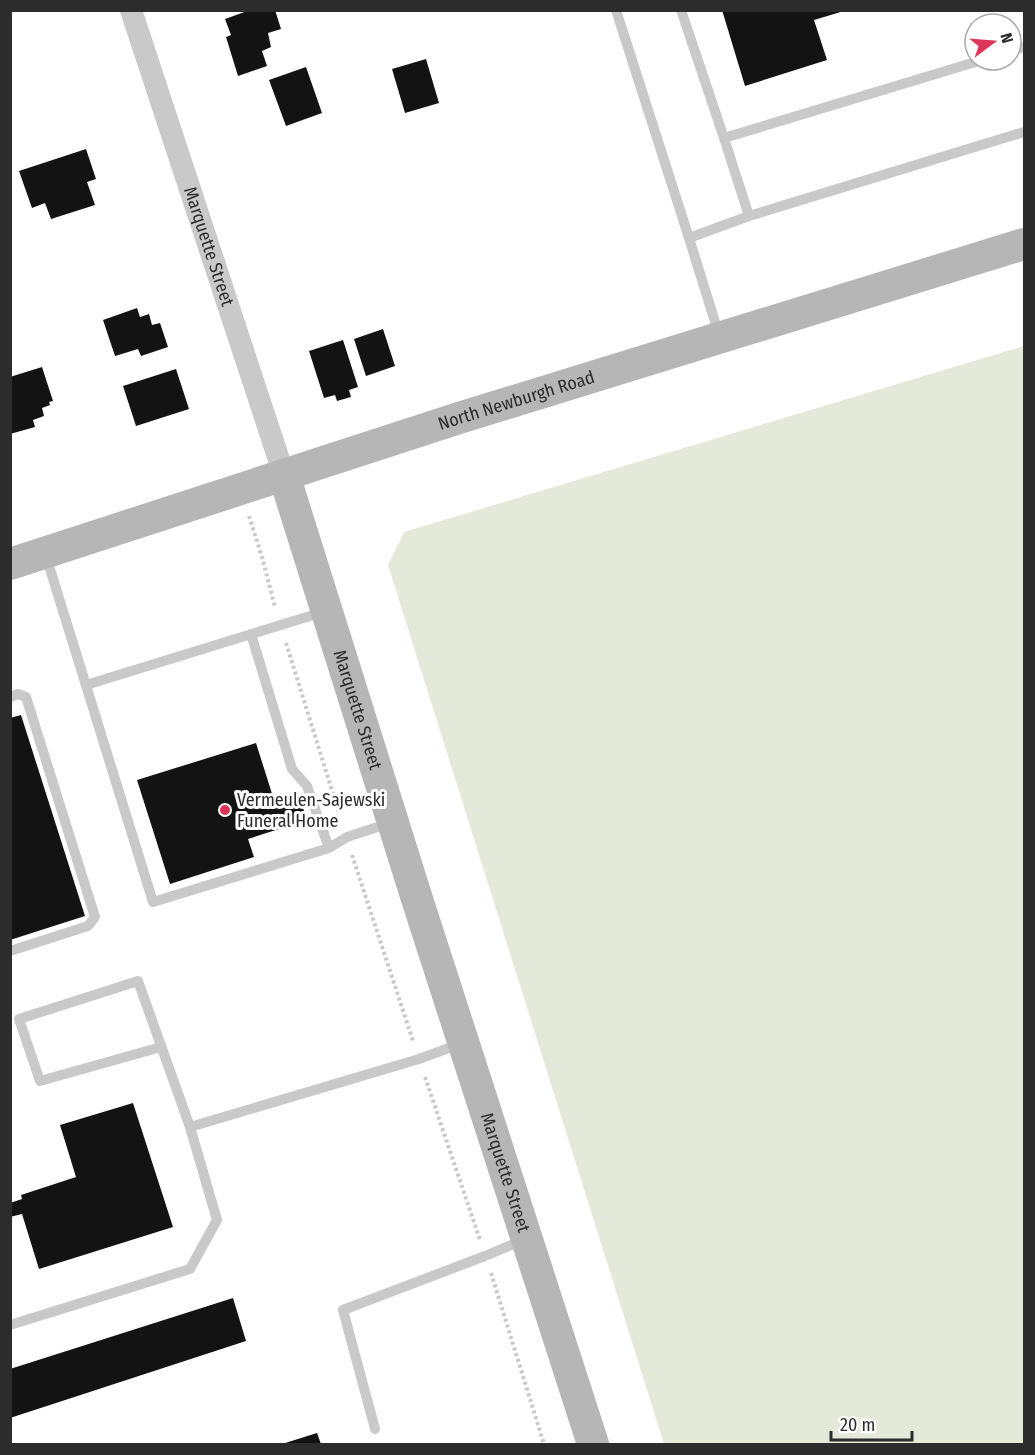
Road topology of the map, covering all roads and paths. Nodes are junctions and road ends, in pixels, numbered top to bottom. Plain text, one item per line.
1 (131, 10) edge
2 (616, 10) edge
3 (681, 10) edge
4 (963, 66) edge
5 (1024, 132) edge
6 (724, 138) junction
7 (749, 216) junction
8 (688, 237) junction
9 (1024, 244) edge
10 (720, 337) junction
11 (284, 475) junction
12 (241, 490) junction
13 (45, 553) junction
14 (10, 564) edge
15 (327, 611) junction
16 (281, 626) junction
17 (251, 634) junction
18 (86, 685) junction
19 (10, 697) edge
20 (393, 822) junction
21 (347, 837) junction
22 (329, 848) junction
23 (10, 951) edge
24 (464, 1043) junction
25 (161, 1047) junction
26 (419, 1059) junction
27 (190, 1127) junction
28 (526, 1239) junction
29 (486, 1256) junction
30 (10, 1325) edge
31 (375, 1429) dead end
32 (544, 1444) edge
33 (593, 1444) edge

1 - 11 street, Marquette Street
2 - 8 lane
3 - 6 lane
4 - 6 lane
5 - 7 lane
6 - 7 lane
7 - 8 lane
8 - 10 lane
9 - 10 main road, North Newburgh Road
10 - 11 main road, North Newburgh Road
11 - 12 main road, North Newburgh Road
11 - 15 main road, Marquette Street
12 - 13 main road, North Newburgh Road
12 - 16 path
13 - 14 main road, North Newburgh Road
13 - 18 lane
15 - 16 lane
15 - 20 main road, Marquette Street
16 - 17 lane
16 - 21 path
17 - 18 lane
17 - 22 lane
18 - 22 lane
19 - 23 lane
20 - 21 lane
20 - 24 main road, Marquette Street
21 - 22 lane
21 - 26 path
24 - 26 lane
24 - 28 main road, Marquette Street
25 - 25 lane
25 - 27 lane
26 - 27 lane
26 - 29 path
27 - 30 lane
28 - 29 lane
28 - 33 main road, Marquette Street
29 - 31 lane
29 - 32 path

